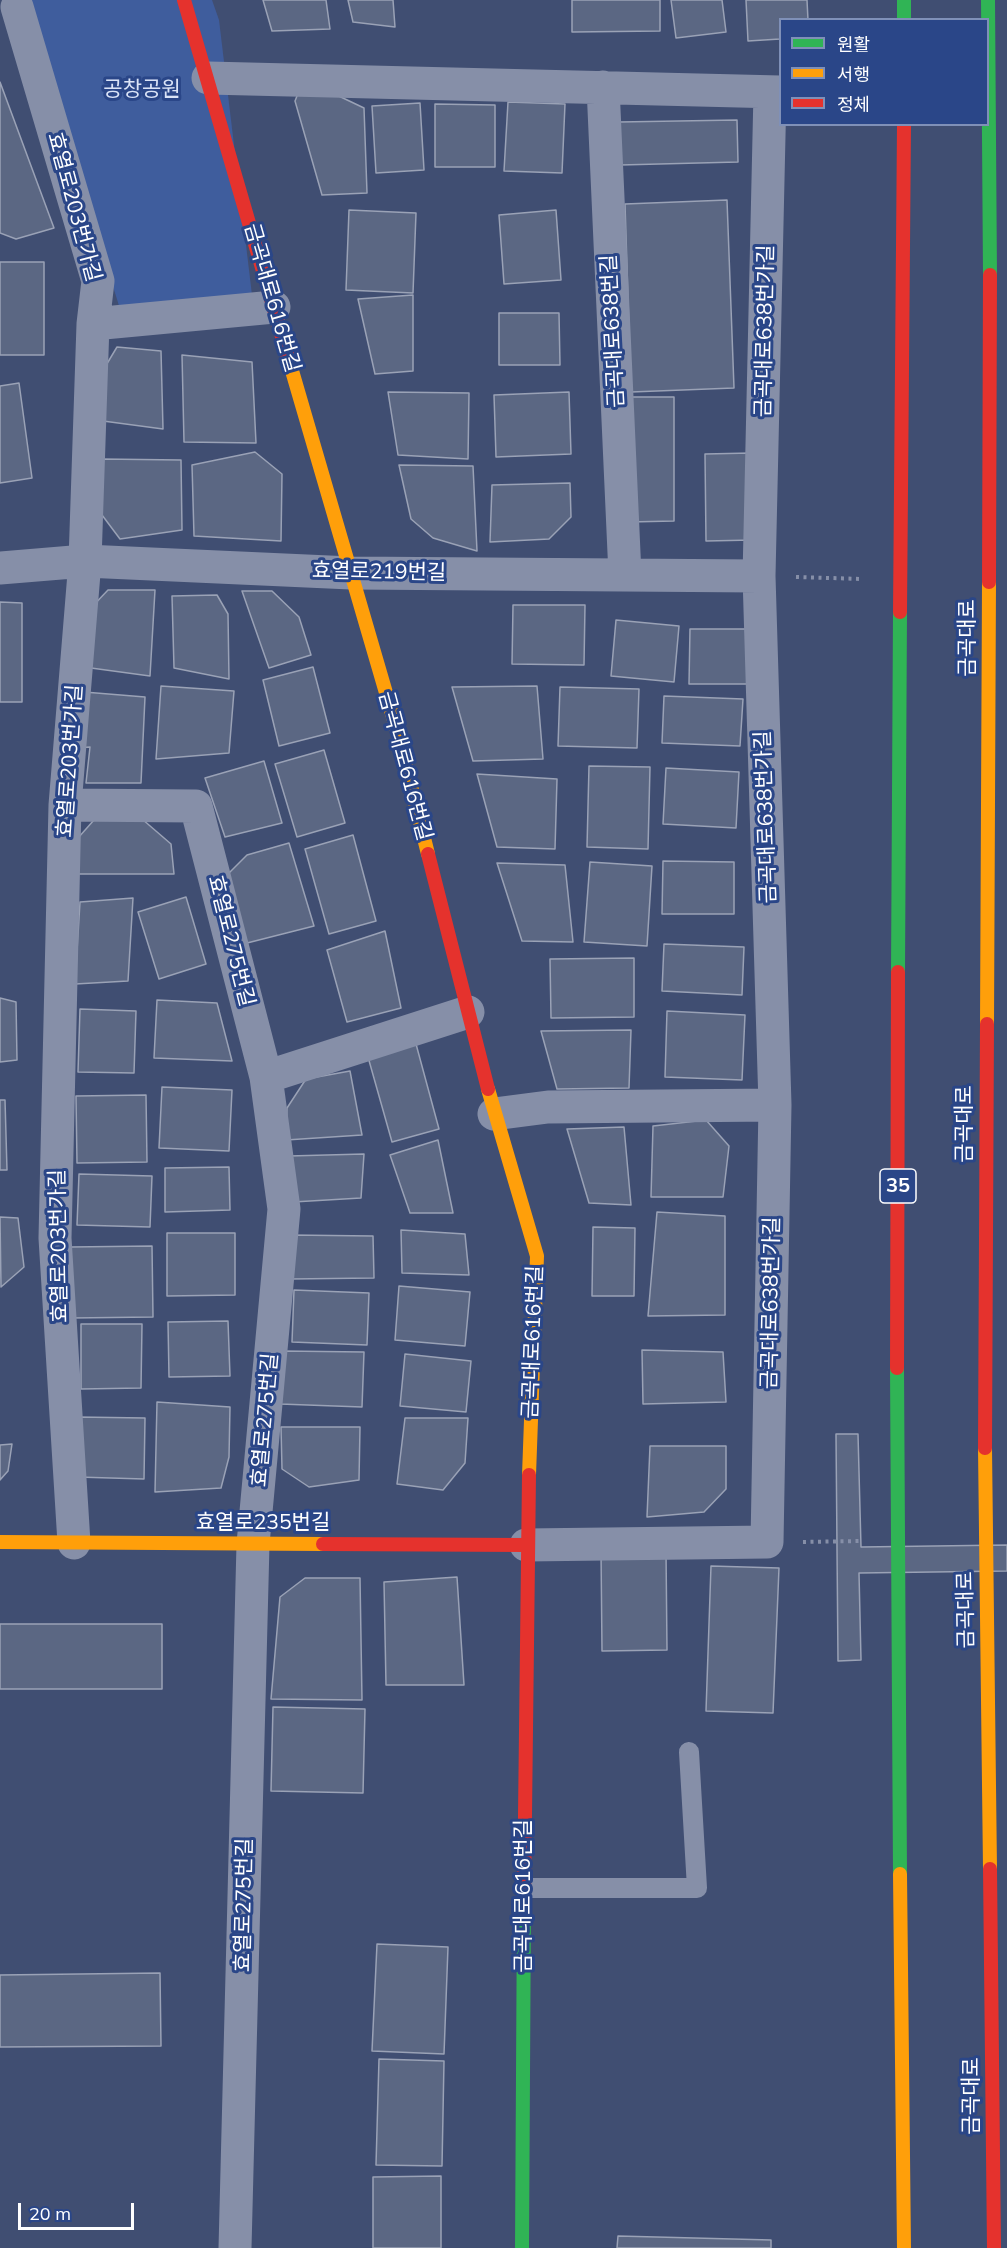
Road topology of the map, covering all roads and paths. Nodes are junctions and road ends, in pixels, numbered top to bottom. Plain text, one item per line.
1 (184, 0) edge
2 (904, 0) edge
3 (988, 0) edge
4 (19, 4) edge
5 (904, 18) edge
6 (988, 18) edge
7 (208, 78) junction
8 (603, 87) junction
9 (775, 92) edge
10 (989, 116) edge
11 (904, 126) edge
12 (274, 307) junction
13 (93, 324) junction
14 (85, 561) junction
15 (0, 568) edge
16 (351, 573) junction
17 (625, 575) junction
18 (759, 576) junction
19 (899, 580) junction
20 (65, 805) junction
21 (468, 1012) junction
22 (266, 1077) junction
23 (776, 1105) junction
24 (494, 1114) junction
25 (898, 1541) junction
26 (0, 1542) edge
27 (767, 1542) junction
28 (74, 1543) junction
29 (253, 1544) junction
30 (526, 1545) junction
31 (688, 1752) dead end
32 (524, 1888) junction
33 (235, 2248) edge
34 (522, 2248) edge
35 (904, 2248) edge
36 (994, 2248) edge

1 - 7 main road, 금곡대로616번길
2 - 5 main road
3 - 6 main road, 금곡대로
4 - 13 street, 효열로203번가길
7 - 8 street
7 - 12 main road, 금곡대로616번길
8 - 9 street
8 - 17 street, 금곡대로638번길
9 - 18 street, 금곡대로638번가길
10 - 36 main road, 금곡대로
11 - 19 main road, 35
12 - 13 street
12 - 16 main road, 금곡대로616번길
13 - 14 street, 효열로203번가길
14 - 15 street, 효열로219번길
14 - 16 street, 효열로219번길
14 - 20 street, 효열로203번가길
16 - 17 street, 효열로219번길
16 - 21 main road, 금곡대로616번길
17 - 18 street, 효열로219번길
18 - 19 path
18 - 23 street, 금곡대로638번가길
19 - 25 main road, 35
20 - 22 street, 효열로275번길
20 - 28 street, 효열로203번가길
21 - 22 street
21 - 24 main road, 금곡대로616번길
22 - 29 street, 효열로275번길
23 - 24 street
23 - 27 street, 금곡대로638번가길
24 - 30 main road, 금곡대로616번길
25 - 27 path
25 - 35 main road, 35
26 - 28 main road, 효열로235번길
27 - 30 street
28 - 29 main road, 효열로235번길
29 - 30 main road, 효열로235번길
29 - 33 street, 효열로275번길
30 - 32 main road, 금곡대로616번길
31 - 32 lane
32 - 34 main road, 금곡대로616번길

